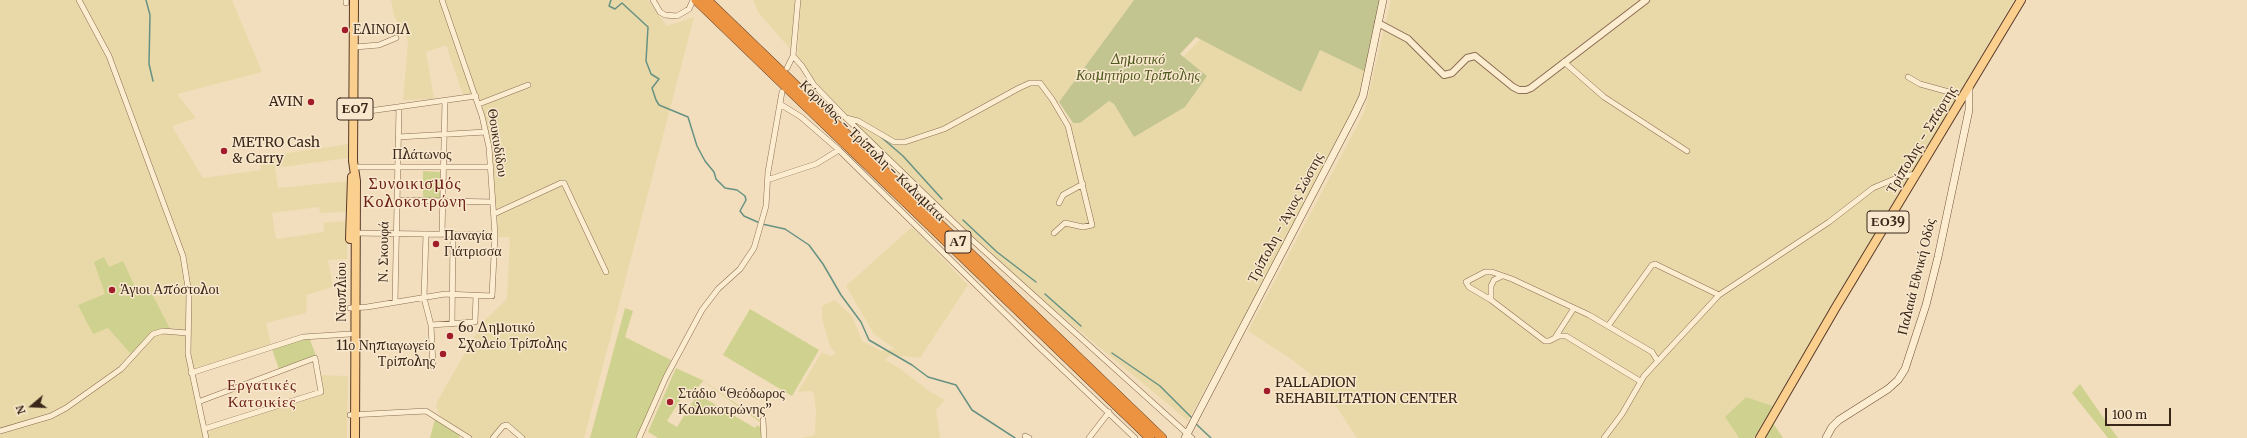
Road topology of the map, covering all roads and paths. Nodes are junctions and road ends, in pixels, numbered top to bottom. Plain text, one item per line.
1 (78, 0) edge
2 (442, 0) edge
3 (652, 0) edge
4 (693, 0) edge
5 (696, 0) edge
6 (707, 0) edge
7 (798, 0) edge
8 (1383, 0) edge
9 (1646, 0) edge
10 (2020, 0) edge
11 (349, 1) edge
12 (715, 13) junction
13 (1378, 23) junction
14 (396, 38) dead end
15 (355, 47) junction
16 (793, 56) junction
17 (1564, 62) junction
18 (787, 68) dead end
19 (1908, 77) dead end
20 (528, 85) dead end
21 (1969, 86) junction
22 (782, 92) dead end
23 (476, 96) junction
24 (445, 100) junction
25 (1960, 100) junction
26 (479, 104) junction
27 (780, 104) junction
28 (399, 107) junction
29 (355, 113) junction
30 (845, 118) junction
31 (486, 132) junction
32 (444, 135) junction
33 (398, 137) junction
34 (839, 150) junction
35 (1687, 151) dead end
36 (491, 166) junction
37 (398, 167) junction
38 (444, 167) junction
39 (354, 169) junction
40 (1916, 174) junction
41 (767, 180) junction
42 (1083, 184) junction
43 (397, 200) junction
44 (443, 201) junction
45 (493, 202) junction
46 (1059, 203) dead end
47 (494, 214) junction
48 (353, 233) junction
49 (1054, 233) dead end
50 (396, 234) junction
51 (426, 234) junction
52 (442, 234) junction
53 (453, 234) junction
54 (495, 235) junction
55 (606, 272) dead end
56 (1502, 276) junction
57 (452, 295) junction
58 (1719, 295) junction
59 (476, 296) junction
60 (424, 298) junction
61 (1491, 300) junction
62 (395, 302) junction
63 (353, 308) junction
64 (1574, 308) junction
65 (452, 324) junction
66 (431, 325) junction
67 (1608, 326) junction
68 (187, 333) junction
69 (350, 334) junction
70 (1555, 337) junction
71 (1657, 360) junction
72 (433, 366) dead end
73 (191, 373) junction
74 (1640, 381) junction
75 (198, 402) junction
76 (1109, 412) junction
77 (353, 415) junction
78 (763, 420) dead end
79 (204, 429) junction
80 (0, 431) edge
81 (1188, 437) edge
82 (206, 438) edge
83 (350, 438) edge
84 (355, 438) edge
85 (469, 438) edge
86 (493, 438) edge
87 (522, 438) edge
88 (638, 438) edge
89 (764, 438) edge
90 (1089, 438) edge
91 (1135, 438) edge
92 (1150, 438) edge
93 (1162, 438) edge
94 (1604, 438) edge
95 (1760, 438) edge
96 (1826, 438) edge

1 - 68 street
2 - 23 street, Θουκυδίδου
3 - 4 street
5 - 12 highway, Κόρινθος - Τρίπολη - Καλαμάτα / Α7
6 - 12 highway, Κόρινθος - Τρίπολη - Καλαμάτα / Α7
7 - 16 street
8 - 13 main road, Τρίπολη - Άγιος Σώστης
9 - 17 street
10 - 21 main road, Τρίπολης - Σπάρτης / ΕΟ39
11 - 15 main road, Ναυπλίου / ΕΟ7
12 - 92 highway, Κόρινθος - Τρίπολη - Καλαμάτα / Α7
12 - 93 highway, Κόρινθος - Τρίπολη - Καλαμάτα / Α7
13 - 17 street
13 - 81 main road, Τρίπολη - Άγιος Σώστης
14 - 15 street
15 - 29 main road, Ναυπλίου / ΕΟ7
16 - 18 street
16 - 30 street
17 - 35 street
19 - 25 street
20 - 26 street
21 - 25 main road, Τρίπολης - Σπάρτης / ΕΟ39
21 - 96 main road, Παλαιά Εθνική Οδός
22 - 27 street
23 - 24 street
23 - 26 street, Θουκυδίδου
24 - 28 street
24 - 32 street
25 - 40 main road, Τρίπολης - Σπάρτης / ΕΟ39
26 - 31 street, Θουκυδίδου
27 - 34 street
27 - 41 street
28 - 29 street
28 - 33 street, Ν. Σκουφά
29 - 39 main road, Ναυπλίου / ΕΟ7
30 - 42 street
30 - 81 street
31 - 32 street
31 - 36 street, Θουκυδίδου
32 - 33 street
32 - 38 street
33 - 37 street, Ν. Σκουφά
34 - 41 street
34 - 76 street
36 - 38 street, Πλάτωνος
36 - 45 street, Θουκυδίδου
37 - 38 street, Πλάτωνος
37 - 39 street, Πλάτωνος
37 - 43 street, Ν. Σκουφά
38 - 44 street
39 - 48 main road, Ναυπλίου / ΕΟ7
40 - 58 street
40 - 95 main road, Τρίπολης - Σπάρτης / ΕΟ39
41 - 88 street
42 - 46 street
42 - 49 street
43 - 44 street
43 - 50 street, Ν. Σκουφά
44 - 45 street
44 - 52 street
45 - 47 street, Θουκυδίδου
47 - 54 street, Θουκυδίδου
47 - 55 street
48 - 50 street
48 - 63 main road, Ναυπλίου / ΕΟ7
50 - 51 street
50 - 62 street, Ν. Σκουφά
51 - 52 street
51 - 60 street
52 - 53 street
53 - 54 street
53 - 57 street
54 - 59 street, Θουκυδίδου
56 - 61 street
56 - 61 street
56 - 64 street
57 - 59 street
57 - 60 street
57 - 65 street
58 - 67 street
58 - 71 street
59 - 65 street
60 - 62 street
60 - 66 street
61 - 70 street
62 - 63 street
63 - 69 main road, Ναυπλίου / ΕΟ7
63 - 77 main road, Ναυπλίου / ΕΟ7
64 - 67 street
64 - 70 street
65 - 66 street
66 - 72 street
67 - 71 street
68 - 73 street
68 - 80 street
69 - 73 street
69 - 77 main road, Ναυπλίου / ΕΟ7
70 - 74 street
71 - 74 street
73 - 75 street
74 - 94 street
75 - 79 street
75 - 79 street
76 - 90 street
76 - 91 street
77 - 83 main road, Ναυπλίου / ΕΟ7
77 - 84 main road, Ναυπλίου / ΕΟ7
77 - 85 street
78 - 89 street
79 - 82 street
86 - 87 street

